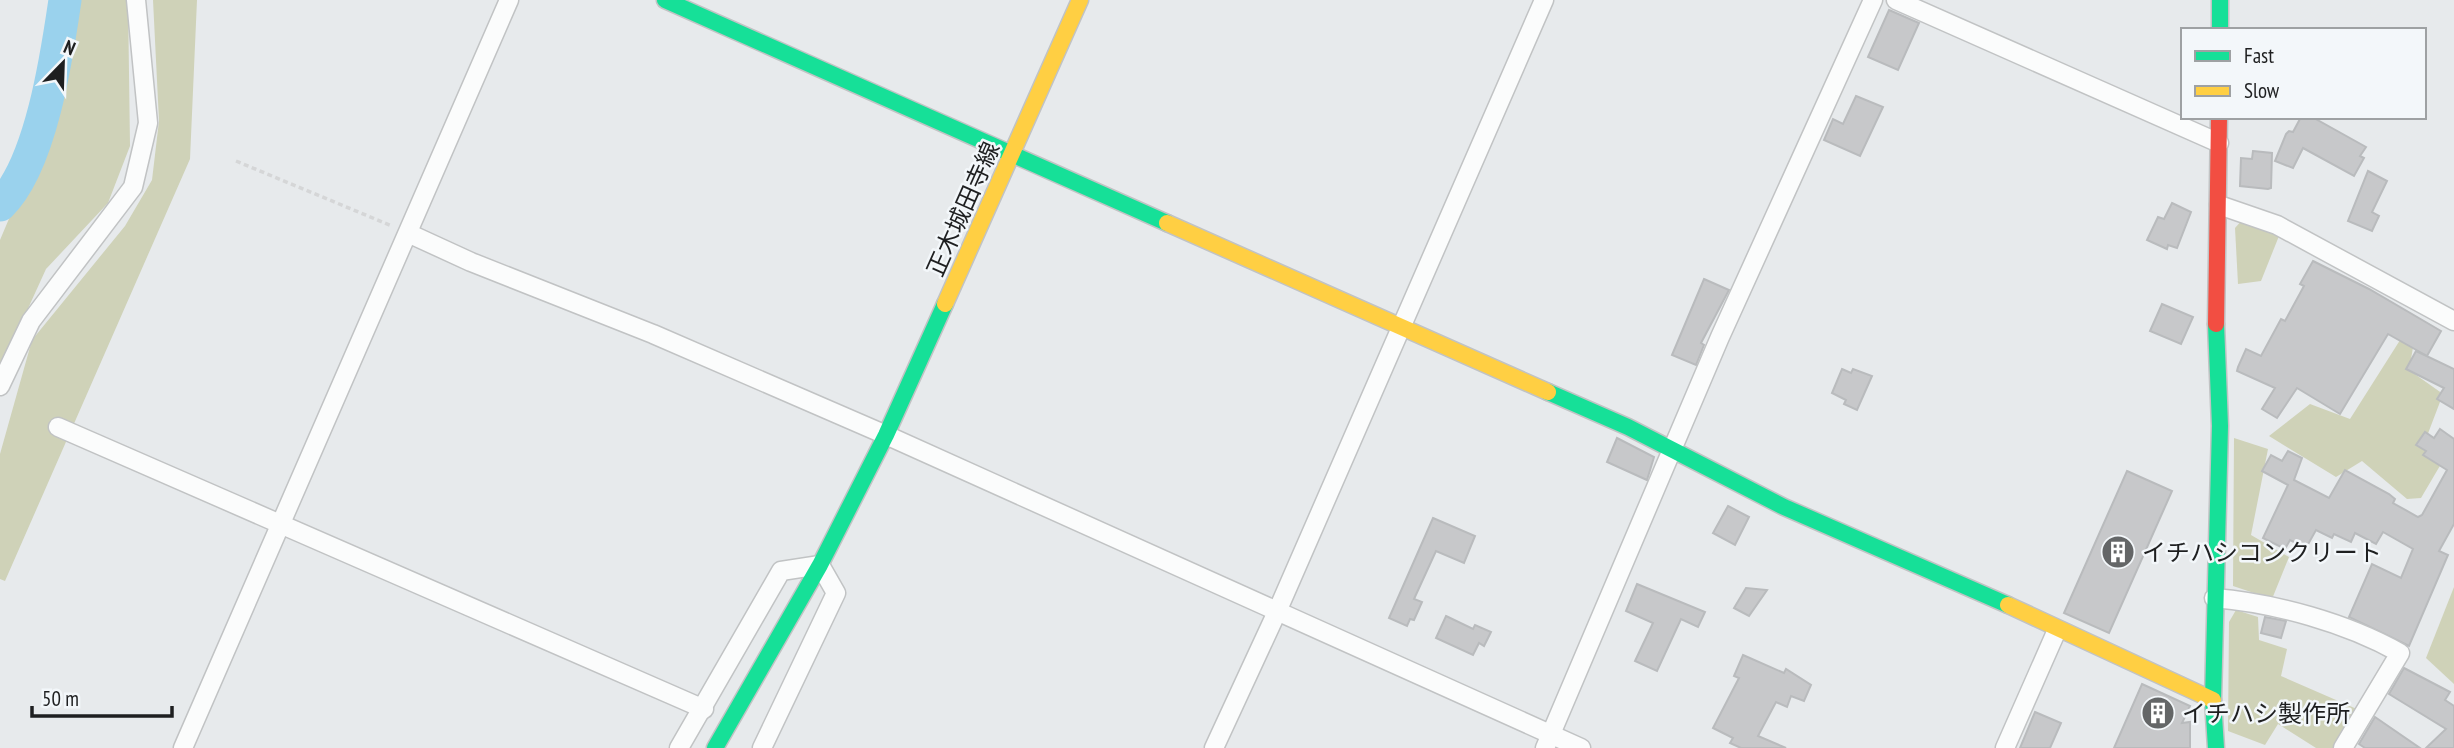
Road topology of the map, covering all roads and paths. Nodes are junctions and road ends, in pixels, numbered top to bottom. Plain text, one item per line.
1 (136, 0) edge
2 (509, 0) edge
3 (665, 0) edge
4 (1080, 0) edge
5 (1544, 0) edge
6 (1873, 0) edge
7 (1896, 0) edge
8 (2220, 0) edge
9 (2220, 28) edge
10 (2219, 119) edge
11 (2219, 143) junction
12 (1012, 154) junction
13 (236, 161) dead end
14 (2219, 205) junction
15 (410, 234) junction
16 (2454, 321) edge
17 (1402, 326) junction
18 (0, 386) edge
19 (58, 427) dead end
20 (886, 435) junction
21 (1673, 448) junction
22 (280, 525) junction
23 (820, 565) junction
24 (2214, 598) junction
25 (1276, 614) junction
26 (2057, 630) junction
27 (2213, 700) junction
28 (704, 709) junction
29 (1548, 742) edge
30 (769, 746) edge
31 (183, 748) edge
32 (679, 748) edge
33 (715, 748) edge
34 (1214, 748) edge
35 (1581, 748) edge
36 (2005, 748) edge
37 (2216, 748) edge
38 (2343, 748) edge

1 - 18 street
2 - 15 street
3 - 12 street
4 - 12 street, 正木城田寺線
5 - 17 street
6 - 21 street
7 - 11 street
8 - 9 street
10 - 11 street
11 - 14 street
12 - 17 street
12 - 20 street, 正木城田寺線
13 - 15 path
14 - 16 street
14 - 24 street
15 - 20 street
15 - 22 street
17 - 21 street
17 - 25 street
19 - 22 street
20 - 23 street, 正木城田寺線
20 - 25 street
21 - 26 street
21 - 29 street
22 - 28 street
22 - 31 street
23 - 28 street
23 - 30 street
23 - 33 street, 正木城田寺線
24 - 27 street
24 - 38 street
25 - 29 street
25 - 34 street
26 - 27 street
26 - 36 street
27 - 37 street
28 - 32 street
29 - 35 street

